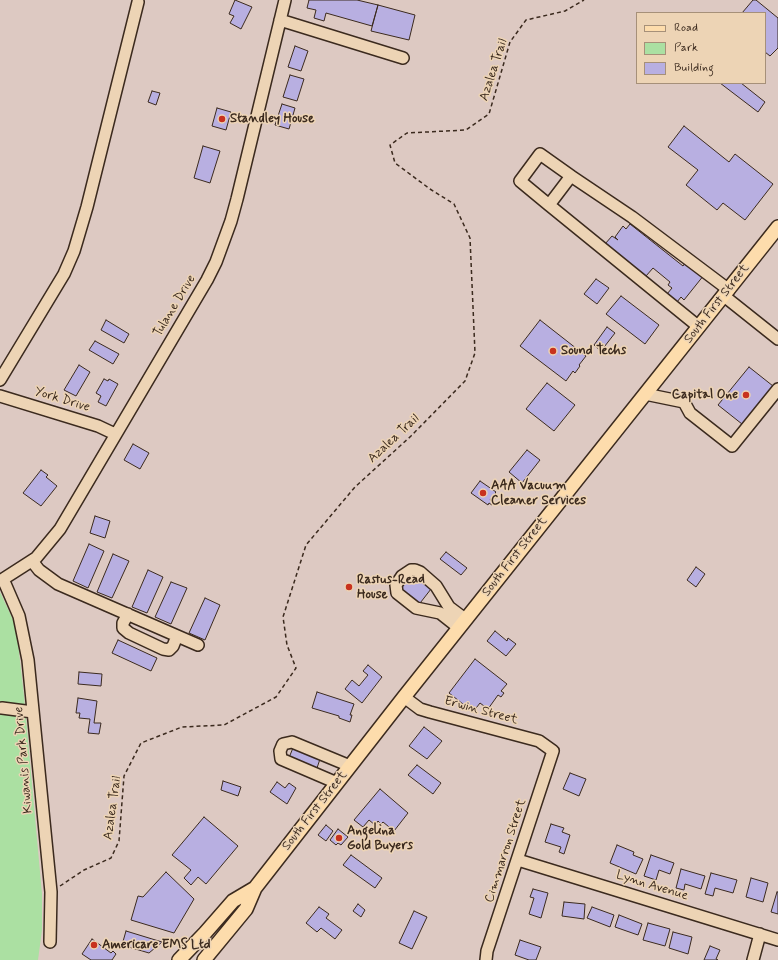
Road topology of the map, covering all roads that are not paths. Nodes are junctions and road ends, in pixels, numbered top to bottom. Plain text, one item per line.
1 (285, 0) edge
2 (138, 2) dead end
3 (280, 20) junction
4 (403, 58) dead end
5 (571, 176) junction
6 (549, 205) junction
7 (777, 230) edge
8 (726, 293) junction
9 (699, 327) junction
10 (778, 339) edge
11 (0, 380) edge
12 (778, 389) edge
13 (645, 394) junction
14 (0, 396) edge
15 (115, 434) junction
16 (32, 561) junction
17 (2, 580) edge
18 (128, 614) junction
19 (462, 624) junction
20 (177, 636) junction
21 (198, 646) dead end
22 (404, 697) junction
23 (2, 708) dead end
24 (33, 712) junction
25 (553, 751) joint
26 (350, 766) junction
27 (337, 783) junction
28 (518, 860) junction
29 (255, 888) junction
30 (760, 934) junction
31 (778, 940) edge
32 (50, 942) dead end
33 (179, 960) edge
34 (204, 960) edge
35 (486, 960) edge
36 (753, 960) edge

1 - 3 street, Tulane Drive
2 - 11 street
3 - 4 street
3 - 15 street, Tulane Drive
5 - 6 street
5 - 6 street
5 - 8 street
6 - 9 street
7 - 8 main road, South First Street
8 - 9 main road, South First Street
8 - 10 street
9 - 13 main road, South First Street
12 - 13 street
13 - 19 main road, South First Street
14 - 15 street, York Drive
15 - 16 street, Tulane Drive
16 - 17 street, Tulane Drive
16 - 18 street
17 - 24 street, Kiwanis Park Drive
18 - 20 street
18 - 20 street
19 - 19 street
19 - 22 main road, South First Street
20 - 21 street
22 - 25 street, Erwin Street
22 - 26 main road, South First Street
23 - 24 street
24 - 32 street, Kiwanis Park Drive
25 - 28 street, Cimmarron Street
26 - 27 main road, South First Street
26 - 27 street
27 - 29 main road, South First Street
28 - 30 street, Lynn Avenue
28 - 35 street, Cimmarron Street
29 - 33 main road, South First Street
29 - 34 main road, South First Street
30 - 31 street, Lynn Avenue
30 - 36 street

